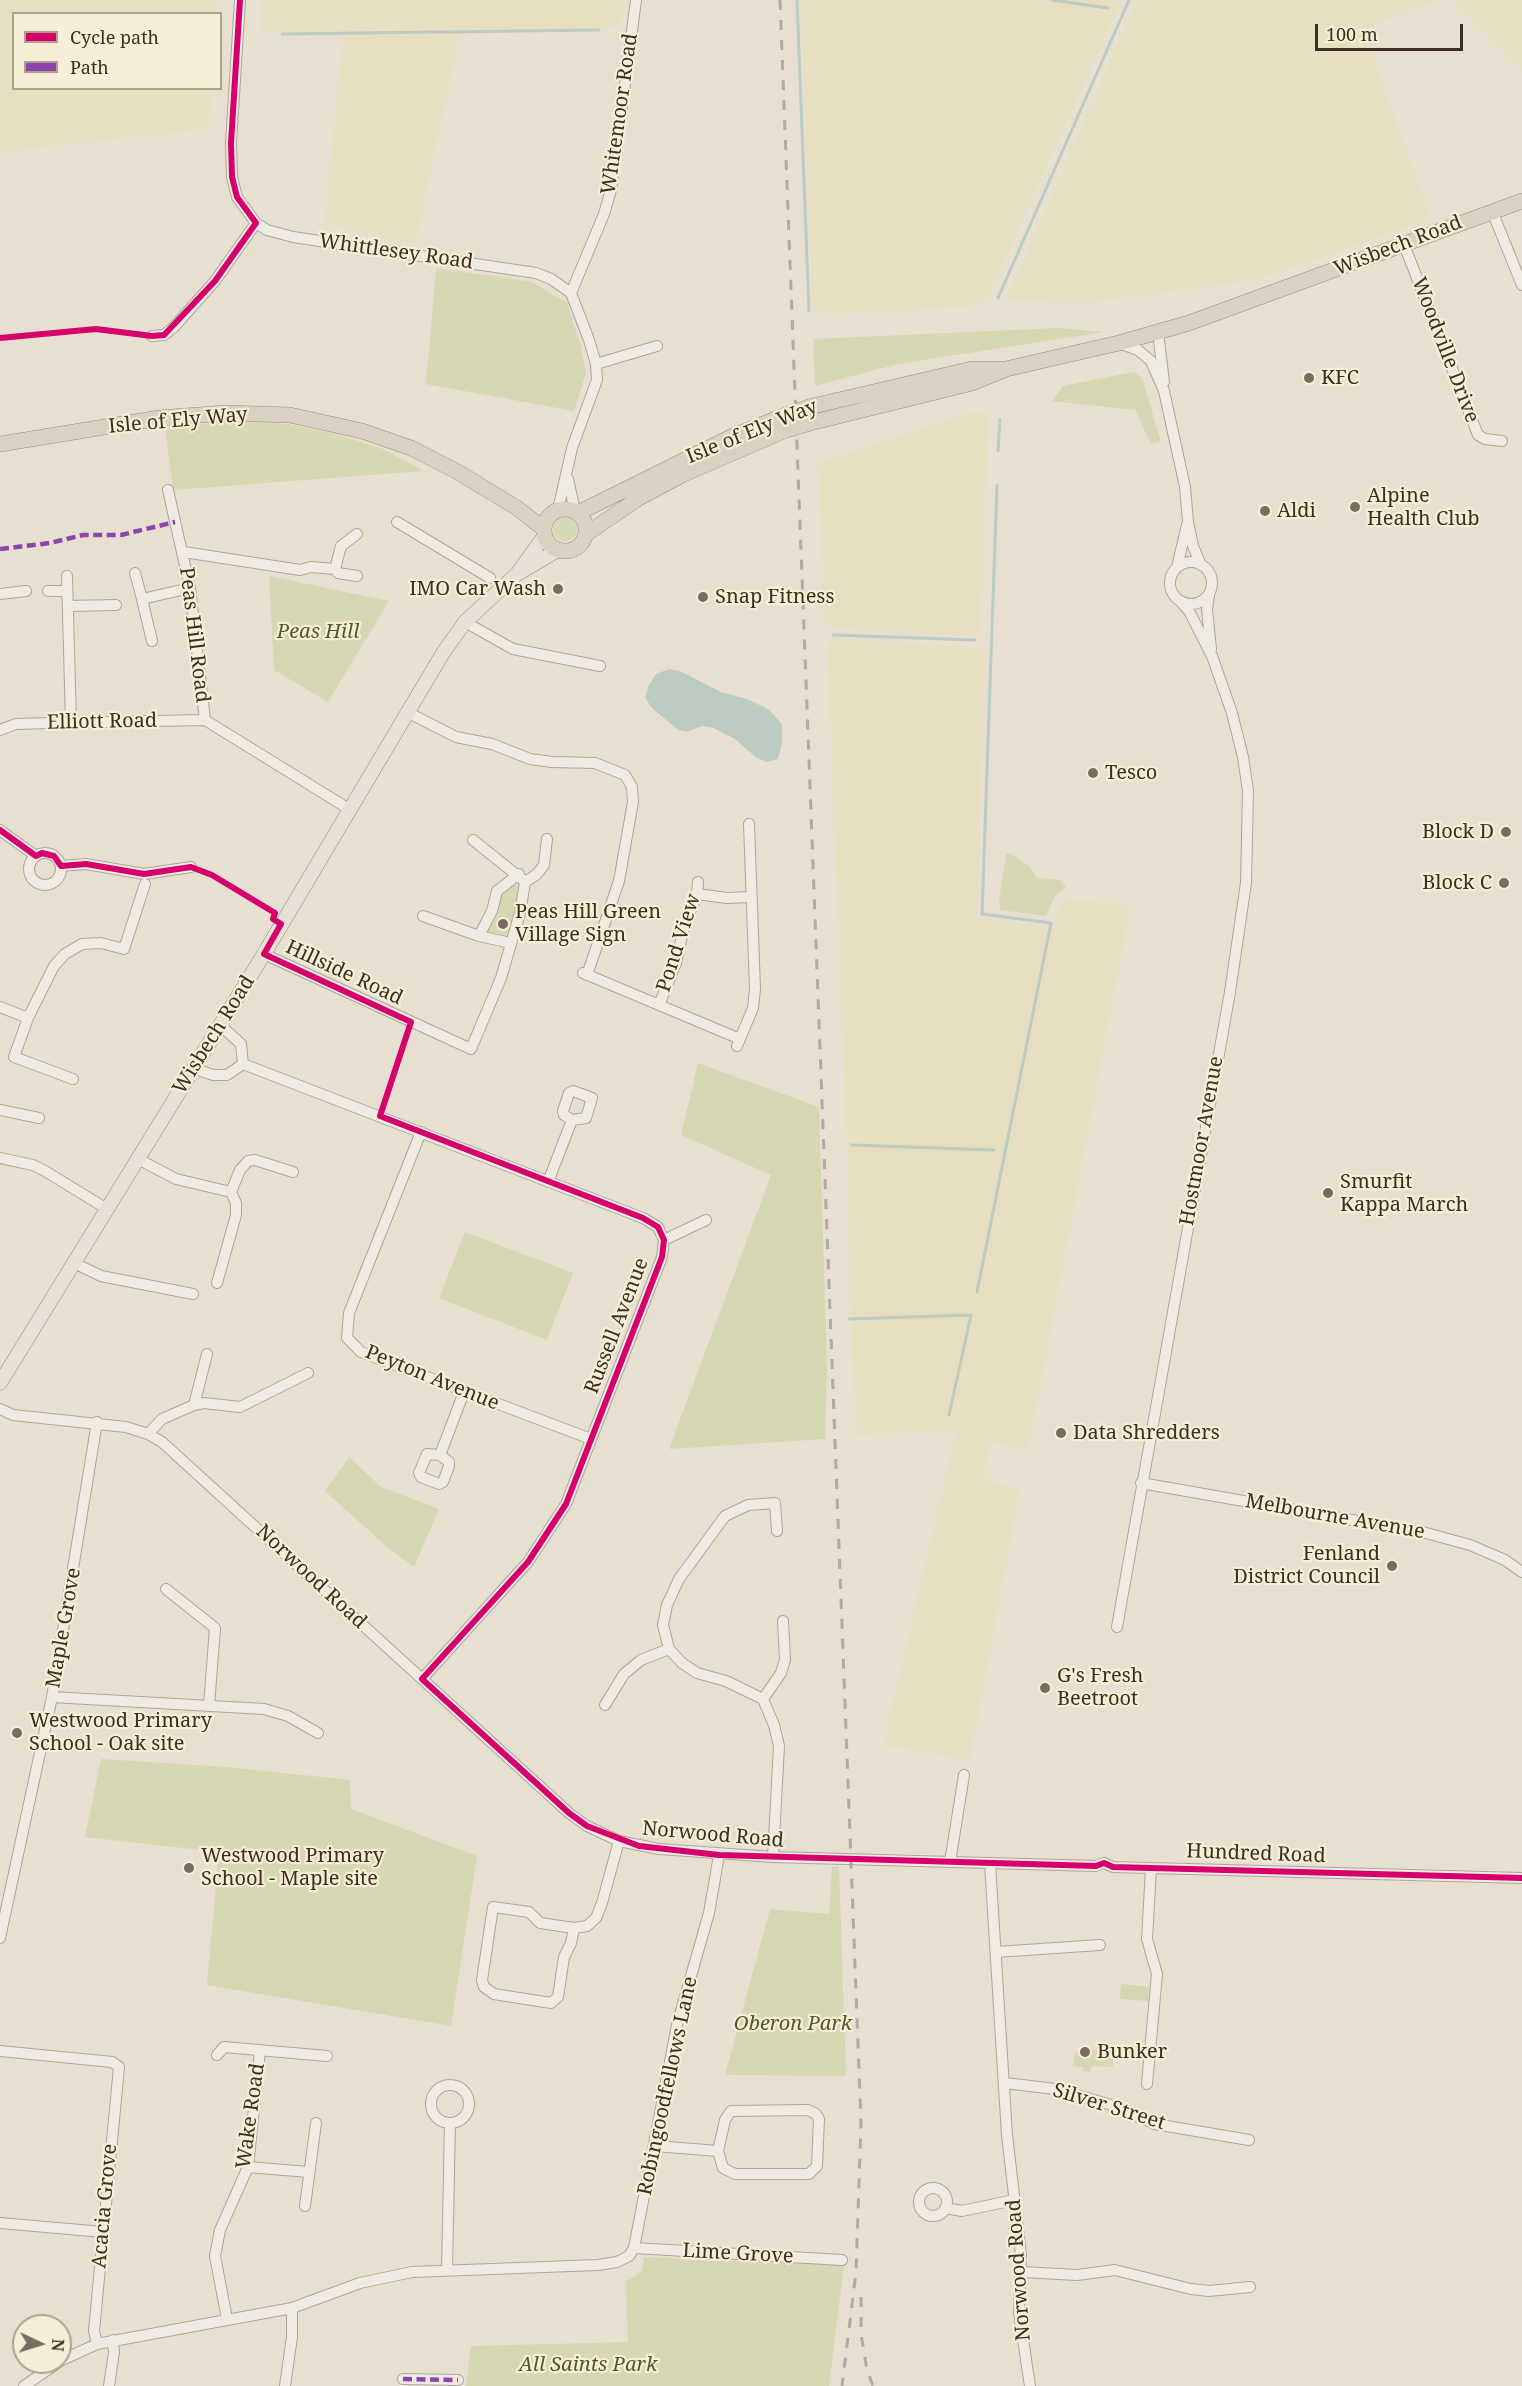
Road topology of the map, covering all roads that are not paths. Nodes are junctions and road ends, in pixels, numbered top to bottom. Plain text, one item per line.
1 (240, 0) edge
2 (636, 0) edge
3 (1522, 201) edge
4 (1492, 211) junction
5 (256, 224) junction
6 (1403, 242) junction
7 (1522, 285) edge
8 (571, 294) junction
9 (1274, 294) joint
10 (1158, 332) junction
11 (152, 336) dead end
12 (1119, 343) junction
13 (657, 346) dead end
14 (596, 364) junction
15 (1006, 369) junction
16 (1164, 392) junction
17 (786, 423) junction
18 (1502, 441) dead end
19 (0, 444) edge
20 (567, 475) junction
21 (168, 490) dead end
22 (577, 512) junction
23 (397, 522) dead end
24 (549, 522) junction
25 (1188, 522) junction
26 (357, 534) dead end
27 (586, 534) junction
28 (558, 550) junction
29 (184, 552) junction
30 (1201, 565) junction
31 (1177, 567) junction
32 (335, 569) junction
33 (135, 573) dead end
34 (517, 574) junction
35 (67, 576) dead end
36 (357, 576) dead end
37 (490, 578) dead end
38 (190, 588) junction
39 (26, 591) dead end
40 (48, 591) dead end
41 (67, 591) junction
42 (0, 594) edge
43 (1209, 596) junction
44 (142, 599) junction
45 (1181, 602) junction
46 (116, 605) dead end
47 (68, 606) junction
48 (465, 622) junction
49 (152, 641) dead end
50 (1212, 656) junction
51 (600, 666) dead end
52 (409, 712) junction
53 (205, 720) junction
54 (71, 723) junction
55 (0, 730) edge
56 (349, 809) junction
57 (749, 824) dead end
58 (0, 830) edge
59 (547, 838) dead end
60 (473, 840) dead end
61 (36, 856) junction
62 (61, 866) junction
63 (191, 867) dead end
64 (522, 878) junction
65 (698, 882) dead end
66 (145, 884) dead end
67 (697, 894) junction
68 (750, 897) junction
69 (423, 916) dead end
70 (479, 936) junction
71 (511, 942) junction
72 (264, 954) junction
73 (658, 1005) junction
74 (0, 1007) edge
75 (28, 1018) junction
76 (220, 1024) junction
77 (243, 1064) junction
78 (193, 1068) junction
79 (72, 1079) dead end
80 (0, 1110) edge
81 (39, 1118) dead end
82 (572, 1120) dead end
83 (421, 1132) junction
84 (0, 1158) edge
85 (138, 1159) junction
86 (293, 1172) dead end
87 (548, 1182) junction
88 (231, 1192) junction
89 (107, 1209) junction
90 (706, 1220) dead end
91 (664, 1240) junction
92 (74, 1263) junction
93 (217, 1283) dead end
94 (193, 1294) dead end
95 (207, 1354) dead end
96 (308, 1373) dead end
97 (0, 1383) edge
98 (464, 1392) junction
99 (194, 1405) junction
100 (0, 1409) edge
101 (97, 1422) junction
102 (148, 1434) junction
103 (591, 1439) junction
104 (440, 1455) dead end
105 (1141, 1483) junction
106 (777, 1531) dead end
107 (1522, 1572) edge
108 (166, 1589) dead end
109 (783, 1622) dead end
110 (1117, 1627) dead end
111 (669, 1649) junction
112 (422, 1679) junction
113 (52, 1697) junction
114 (763, 1699) junction
115 (605, 1705) dead end
116 (209, 1706) junction
117 (318, 1733) dead end
118 (964, 1775) dead end
119 (619, 1841) junction
120 (719, 1855) junction
121 (773, 1857) junction
122 (950, 1862) junction
123 (990, 1863) junction
124 (1151, 1868) junction
125 (1522, 1878) edge
126 (574, 1928) junction
127 (0, 1938) edge
128 (1100, 1945) dead end
129 (996, 1952) junction
130 (260, 2050) junction
131 (0, 2051) edge
132 (217, 2055) dead end
133 (327, 2056) dead end
134 (1005, 2083) junction
135 (1147, 2085) dead end
136 (316, 2123) dead end
137 (450, 2123) dead end
138 (1249, 2140) dead end
139 (655, 2146) junction
140 (718, 2151) junction
141 (248, 2167) junction
142 (308, 2172) junction
143 (1014, 2200) junction
144 (305, 2206) dead end
145 (945, 2208) dead end
146 (0, 2223) edge
147 (102, 2232) junction
148 (634, 2248) junction
149 (842, 2260) dead end
150 (447, 2270) junction
151 (1022, 2272) junction
152 (1250, 2287) dead end
153 (292, 2308) junction
154 (227, 2319) junction
155 (113, 2340) junction
156 (97, 2344) junction
157 (72, 2356) edge
158 (42, 2374) edge
159 (403, 2379) dead end
160 (458, 2380) dead end
161 (426, 2384) edge
162 (24, 2386) edge
163 (109, 2386) edge
164 (285, 2386) edge
165 (1030, 2386) edge

1 - 5 street
2 - 8 street, Whitemoor Road
3 - 4 highway, Wisbech Road
4 - 6 highway, Wisbech Road
4 - 7 street
5 - 8 street, Whittlesey Road
5 - 11 street
6 - 9 highway, Wisbech Road
6 - 18 street, Woodville Drive
8 - 14 street
9 - 10 highway, Isle of Ely Way
10 - 12 highway, Isle of Ely Way
10 - 16 street
12 - 15 highway, Isle of Ely Way
12 - 16 street
13 - 14 street
14 - 20 street
15 - 17 highway, Isle of Ely Way, bridge
15 - 17 highway, Isle of Ely Way, bridge
16 - 25 street
17 - 22 highway, Isle of Ely Way
17 - 27 highway, Isle of Ely Way
19 - 24 highway, Isle of Ely Way
20 - 22 street
20 - 24 street
21 - 29 street, Peas Hill Road
22 - 24 highway
22 - 27 highway
23 - 37 street
24 - 28 highway
24 - 34 main road, Wisbech Road
25 - 30 street
25 - 31 street
26 - 32 street
27 - 28 highway
28 - 34 main road, Wisbech Road
29 - 32 street
29 - 38 street, Peas Hill Road
30 - 31 street
30 - 43 street
31 - 45 street
32 - 36 street
33 - 44 street
34 - 48 main road, Wisbech Road
35 - 41 street
38 - 44 street
38 - 53 street, Peas Hill Road
39 - 42 street
40 - 41 street
41 - 47 street
43 - 45 street
43 - 50 street, Hostmoor Avenue
44 - 49 street
45 - 50 street, Hostmoor Avenue
46 - 47 street
47 - 54 street
48 - 51 street
48 - 52 main road, Wisbech Road
50 - 105 street, Hostmoor Avenue
52 - 56 main road, Wisbech Road
52 - 73 street
53 - 54 street, Elliott Road
53 - 56 street, Peas Hill Road
54 - 55 street, Elliott Road
56 - 72 main road, Wisbech Road
57 - 68 street
58 - 61 street
59 - 64 street
60 - 64 street
61 - 62 street
61 - 62 street
62 - 63 street
64 - 70 street
64 - 71 street
65 - 67 street, Pond View
66 - 75 street
67 - 68 street
67 - 73 street, Pond View
68 - 73 street
69 - 70 street
70 - 71 street
71 - 72 street, Hillside Road
72 - 76 main road, Wisbech Road
74 - 75 street
75 - 79 street
76 - 77 street
76 - 78 main road, Wisbech Road
77 - 78 street
77 - 83 street, Russell Avenue
78 - 85 main road, Wisbech Road
80 - 81 street
82 - 87 street
83 - 87 street, Russell Avenue
83 - 98 street, Peyton Avenue
84 - 89 street
85 - 88 street
85 - 89 main road, Wisbech Road
86 - 88 street
87 - 91 street, Russell Avenue
88 - 93 street
89 - 92 main road, Wisbech Road
90 - 91 street
91 - 103 street, Russell Avenue
92 - 94 street
92 - 97 main road, Wisbech Road
95 - 99 street
96 - 99 street
98 - 103 street, Peyton Avenue
98 - 104 street
99 - 102 street
100 - 101 street, Norwood Road
101 - 102 street, Norwood Road
101 - 113 street, Maple Grove
102 - 112 street, Norwood Road
103 - 112 street, Russell Avenue
105 - 107 street, Melbourne Avenue
105 - 110 street, Hostmoor Avenue
106 - 111 street
108 - 116 street
109 - 114 street
111 - 114 street
111 - 115 street
112 - 119 street, Norwood Road
113 - 116 street
113 - 127 street, Maple Grove
114 - 121 street
116 - 117 street
118 - 122 street
119 - 120 street, Norwood Road
119 - 126 street
120 - 121 street, Norwood Road
120 - 139 street, Robingoodfellows Lane
121 - 122 street, Norwood Road
122 - 123 street, Norwood Road
123 - 124 street, Hundred Road
123 - 129 street, Norwood Road
124 - 125 street, Hundred Road
124 - 135 street
126 - 126 street
128 - 129 street
129 - 134 street, Norwood Road
130 - 132 street, Wake Road
130 - 133 street, Wake Road
130 - 141 street, Wake Road
131 - 147 street, Acacia Grove
134 - 138 street, Silver Street
134 - 143 street, Norwood Road
136 - 142 street
137 - 150 street
139 - 140 street
139 - 148 street, Robingoodfellows Lane
140 - 140 street
141 - 142 street
141 - 154 street, Wake Road
142 - 144 street
143 - 145 street
143 - 151 street, Norwood Road
146 - 147 street
147 - 156 street, Acacia Grove
148 - 149 street, Lime Grove
148 - 150 street
150 - 153 street
151 - 152 street
151 - 165 street, Norwood Road
153 - 154 street
153 - 164 street
154 - 155 street
155 - 156 street
155 - 163 street
156 - 157 street
158 - 162 street
159 - 161 street
160 - 161 street

